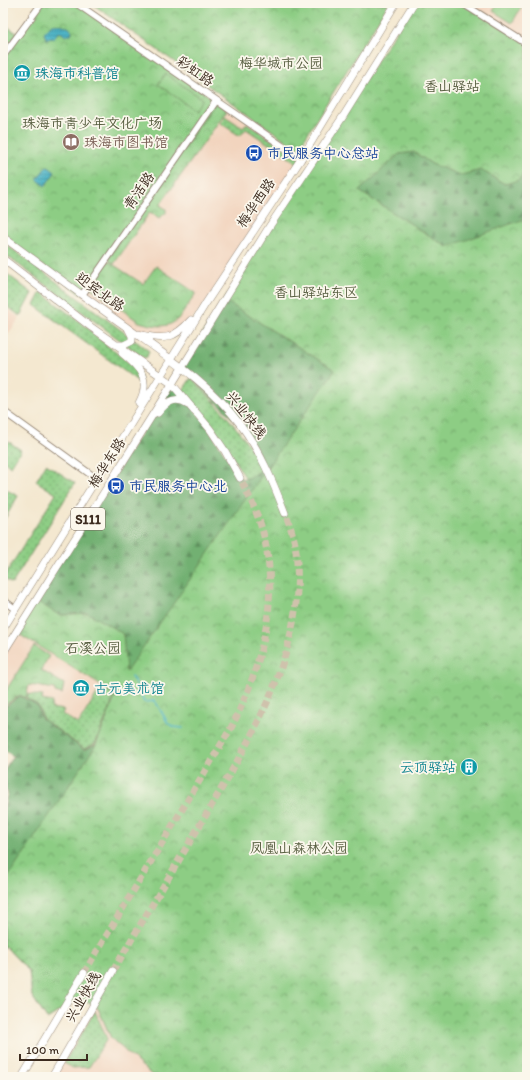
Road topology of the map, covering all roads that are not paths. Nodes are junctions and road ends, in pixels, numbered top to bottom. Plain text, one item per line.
1 (42, 3) edge
2 (76, 3) edge
3 (396, 3) edge
4 (414, 3) edge
5 (462, 3) edge
6 (527, 44) edge
7 (3, 56) edge
8 (216, 100) junction
9 (301, 159) junction
10 (3, 237) edge
11 (3, 259) edge
12 (82, 295) junction
13 (206, 303) junction
14 (91, 327) junction
15 (129, 329) junction
16 (117, 345) junction
17 (170, 359) junction
18 (182, 367) junction
19 (160, 376) junction
20 (172, 384) junction
21 (191, 406) junction
22 (3, 411) edge
23 (108, 462) junction
24 (121, 465) junction
25 (240, 478) tunnel mouth
26 (97, 479) junction
27 (286, 512) tunnel mouth
28 (3, 600) edge
29 (15, 609) junction
30 (3, 629) edge
31 (3, 653) edge
32 (114, 971) tunnel mouth
33 (84, 973) tunnel mouth
34 (40, 1053) dead end
35 (22, 1077) edge
36 (26, 1077) edge
37 (52, 1077) edge

1 - 7 street
2 - 8 street, 彩虹路
3 - 9 main road, 梅华西路
4 - 18 main road, 梅华西路
5 - 6 street
8 - 9 street, 彩虹路
8 - 12 street, 青活路
9 - 13 main road, 梅华西路
10 - 12 main road, 迎宾北路
11 - 14 main road
12 - 15 main road, 迎宾北路
13 - 15 main road
13 - 17 main road, 梅华西路
14 - 16 main road
14 - 23 main road
15 - 16 main road
15 - 17 main road, 迎宾北路
16 - 19 main road
17 - 18 main road, 迎宾北路
17 - 19 main road, 梅华西路
18 - 20 main road, 梅华东路 / S111
18 - 27 main road, 兴业快线
19 - 20 main road
19 - 23 main road, 梅华东路 / S111
20 - 21 main road
20 - 24 main road, 梅华东路 / S111
21 - 24 main road
21 - 25 main road
22 - 26 street
23 - 26 main road, 梅华东路 / S111
24 - 31 main road, 梅华东路 / S111
26 - 29 main road, 梅华东路 / S111
28 - 29 street
29 - 30 main road, 梅华东路 / S111
32 - 37 main road, 兴业快线
33 - 35 main road, 兴业快线
34 - 36 street

